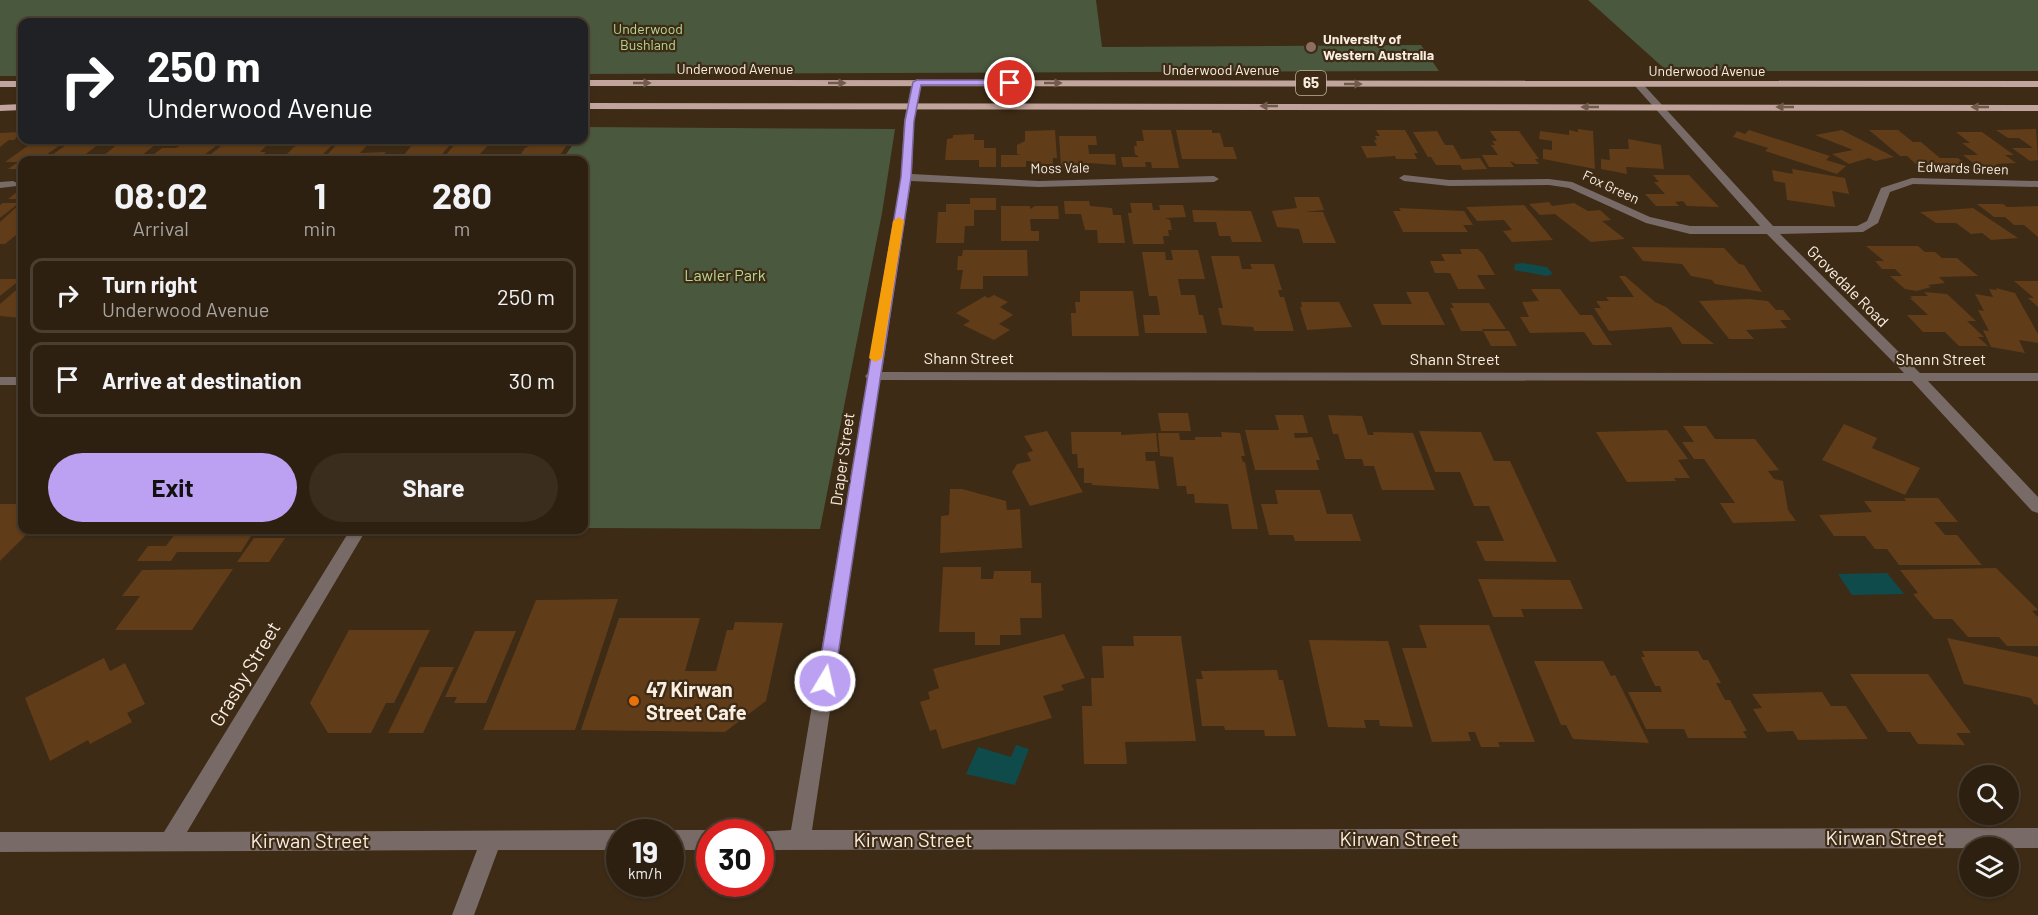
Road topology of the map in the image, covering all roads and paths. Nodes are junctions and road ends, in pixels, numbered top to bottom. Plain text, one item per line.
1 (917, 82) junction
2 (588, 83) edge
3 (18, 84) edge
4 (1638, 84) junction
5 (2038, 84) edge
6 (1, 85) edge
7 (588, 106) edge
8 (912, 106) junction
9 (1659, 107) junction
10 (0, 108) edge
11 (18, 108) edge
12 (2038, 108) edge
13 (906, 177) junction
14 (1404, 178) dead end
15 (1214, 180) dead end
16 (13, 184) dead end
17 (2038, 184) edge
18 (0, 185) edge
19 (1768, 228) junction
20 (872, 376) junction
21 (1916, 377) junction
22 (2038, 377) edge
23 (0, 381) edge
24 (18, 381) edge
25 (2038, 507) edge
26 (356, 534) edge
27 (2038, 838) edge
28 (491, 840) junction
29 (606, 840) edge
30 (774, 840) edge
31 (800, 840) junction
32 (170, 841) junction
33 (0, 842) edge
34 (463, 915) edge

2 -> 1 main road, Underwood Avenue / 65
1 -> 4 main road, Underwood Avenue / 65
1 - 8 street, Draper Street
3 - 6 main road
4 - 5 main road, Underwood Avenue / 65
4 - 9 street, Grovedale Road
7 - 8 main road, 65
9 -> 8 main road, 65
8 - 13 street, Draper Street
12 -> 9 main road, 65
9 - 19 street, Grovedale Road
10 - 11 main road
13 - 15 street, Moss Vale
13 - 20 street, Draper Street
14 - 19 street, Fox Green
16 - 18 street
17 - 19 street, Edwards Green
19 - 21 street, Grovedale Road
20 - 21 street, Shann Street
20 - 31 street, Draper Street
21 - 22 street, Shann Street
21 - 25 street, Grovedale Road
23 - 24 street
26 - 32 street, Grasby Street
27 - 31 street, Kirwan Street
28 - 29 street, Kirwan Street
28 - 32 street, Kirwan Street
28 - 34 street
30 - 31 street, Kirwan Street
32 - 33 street, Kirwan Street

